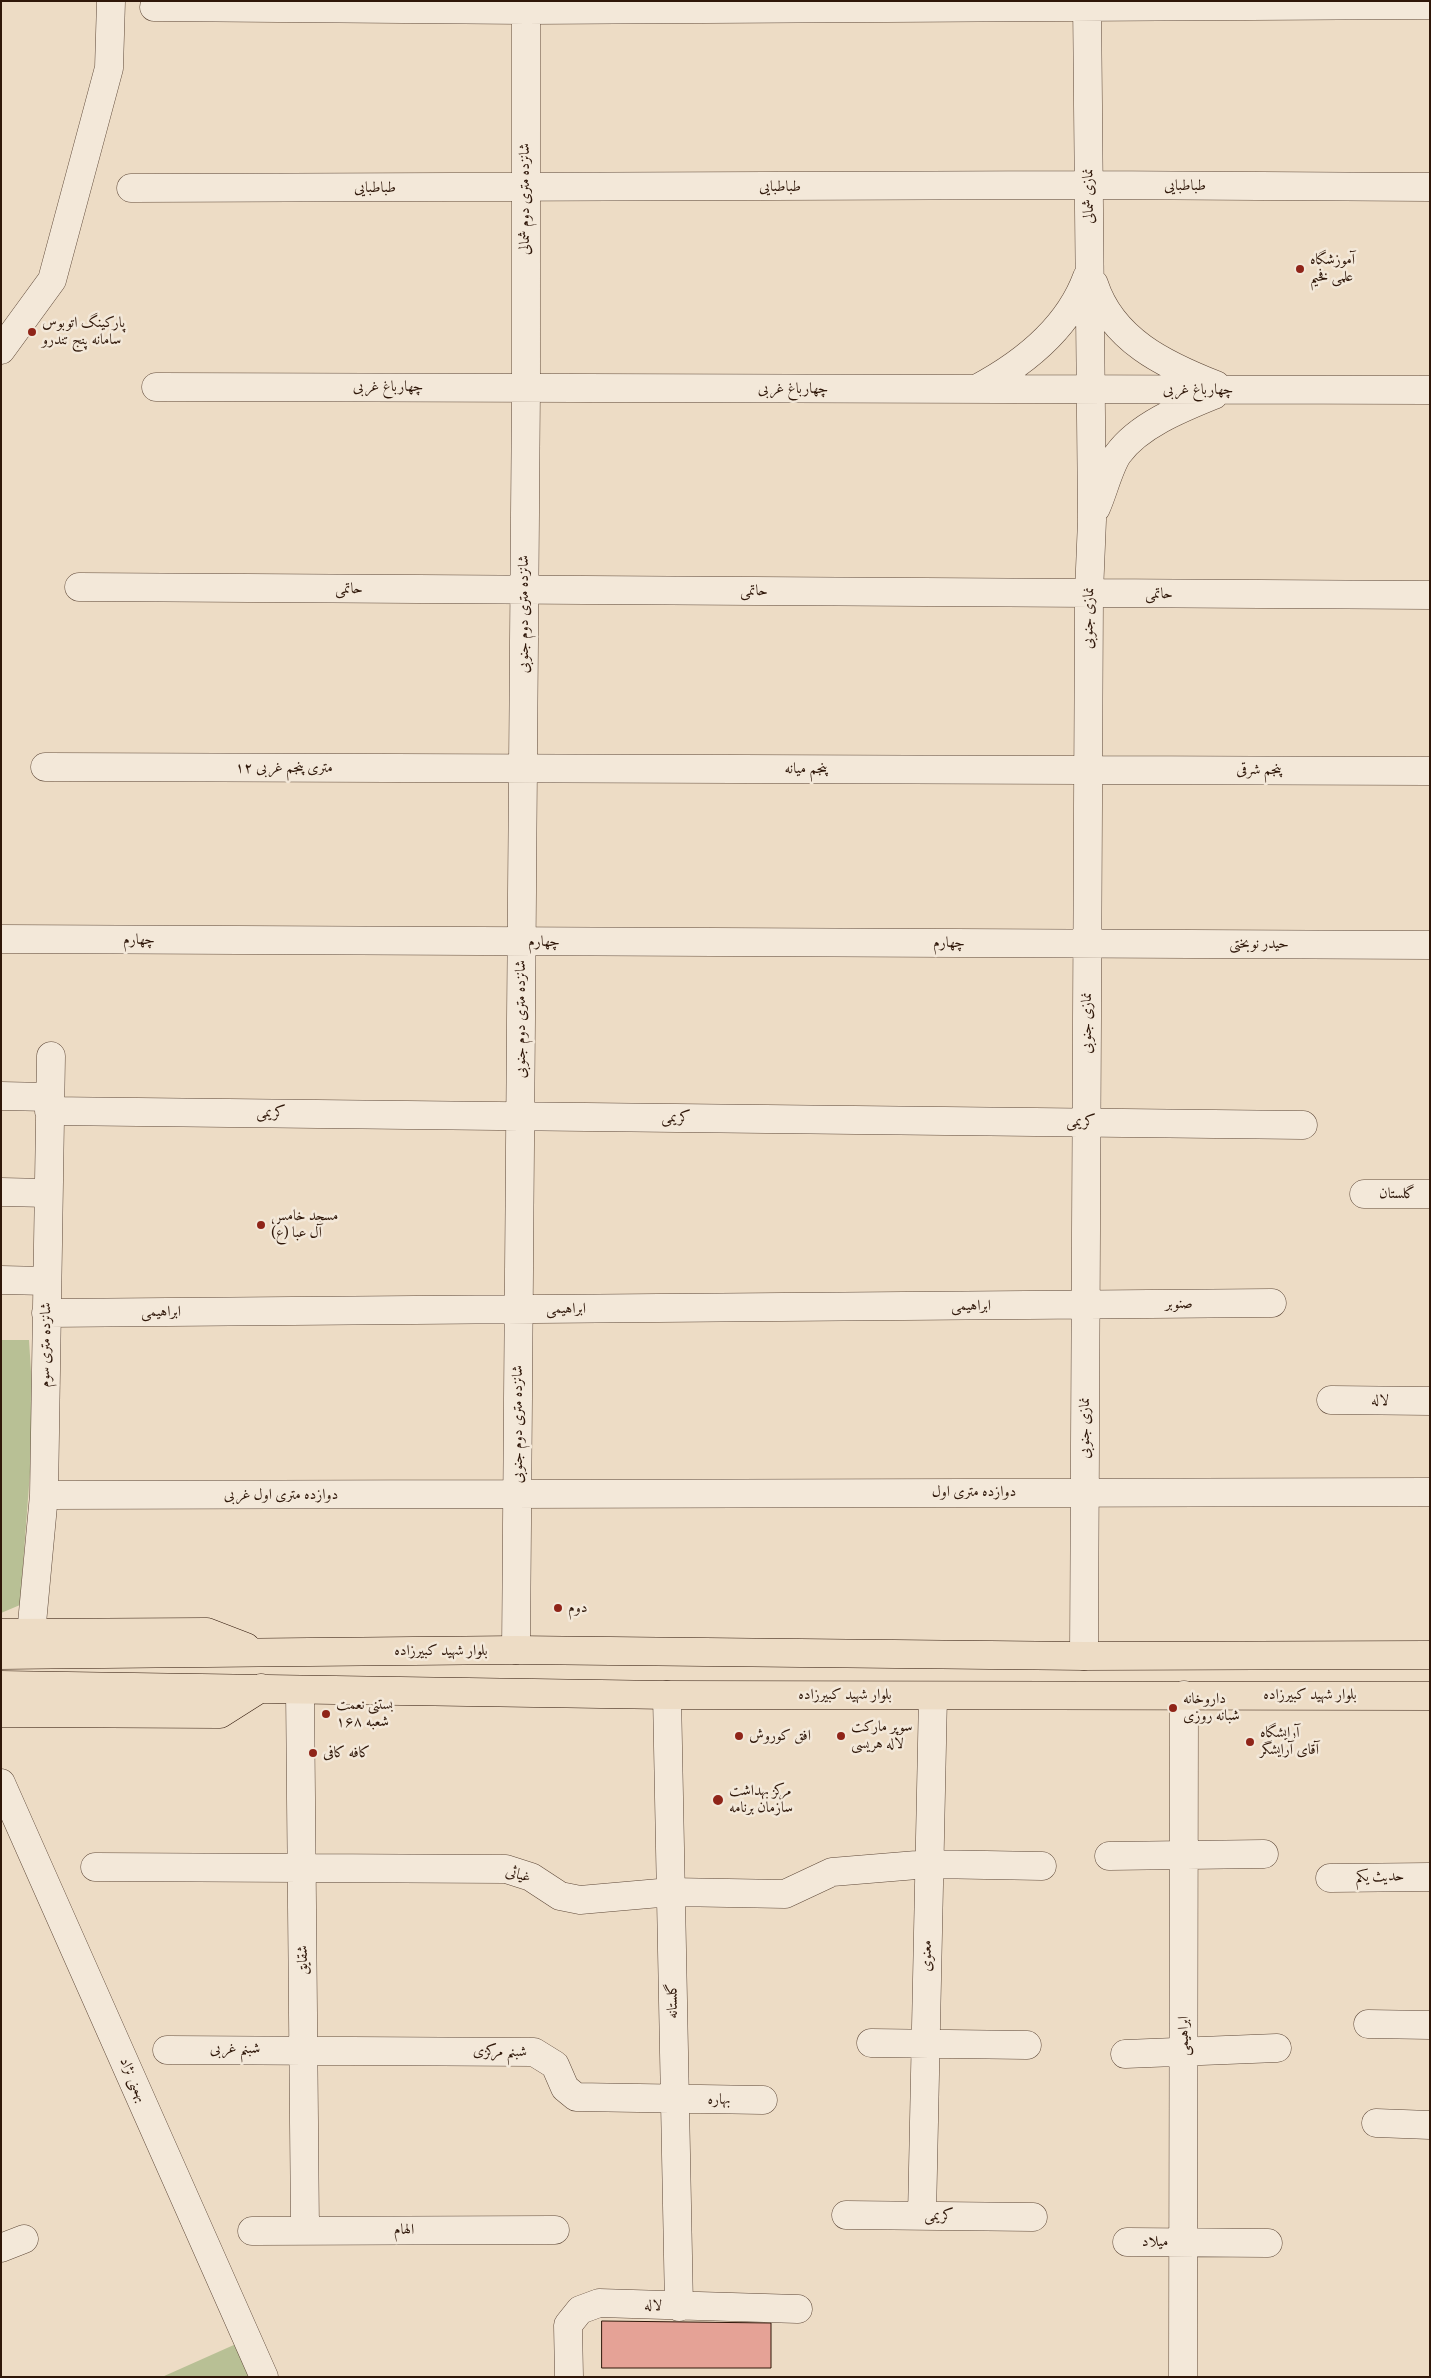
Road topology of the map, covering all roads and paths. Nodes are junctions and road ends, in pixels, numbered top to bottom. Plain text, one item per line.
1 (111, 1) edge
2 (1087, 4) edge
3 (267, 5) edge
4 (1430, 5) edge
5 (154, 7) dead end
6 (526, 10) junction
7 (1088, 185) junction
8 (1430, 187) edge
9 (131, 188) dead end
10 (524, 188) junction
11 (1090, 271) junction
12 (1, 350) edge
13 (156, 387) dead end
14 (526, 388) junction
15 (974, 390) junction
16 (1090, 390) junction
17 (1227, 390) junction
18 (1430, 390) edge
19 (1092, 520) junction
20 (79, 587) dead end
21 (524, 590) junction
22 (1089, 593) junction
23 (1430, 595) edge
24 (45, 767) dead end
25 (523, 768) junction
26 (1088, 770) junction
27 (1430, 771) edge
28 (1, 939) edge
29 (522, 942) junction
30 (1087, 944) junction
31 (1430, 945) edge
32 (51, 1056) dead end
33 (1, 1096) edge
34 (49, 1104) junction
35 (520, 1116) junction
36 (1086, 1122) junction
37 (1303, 1125) dead end
38 (1, 1192) edge
39 (48, 1193) junction
40 (1364, 1194) dead end
41 (1430, 1194) edge
42 (1, 1280) edge
43 (47, 1281) junction
44 (1272, 1303) dead end
45 (1086, 1305) junction
46 (519, 1309) junction
47 (46, 1313) junction
48 (1331, 1400) dead end
49 (1430, 1401) edge
50 (1085, 1492) junction
51 (1430, 1492) edge
52 (518, 1494) junction
53 (44, 1495) junction
54 (1, 1633) edge
55 (31, 1634) junction
56 (516, 1650) junction
57 (261, 1652) junction
58 (1, 1655) edge
59 (1430, 1655) edge
60 (1084, 1656) junction
61 (1, 1685) edge
62 (261, 1688) junction
63 (300, 1690) junction
64 (667, 1695) junction
65 (1184, 1695) junction
66 (933, 1696) junction
67 (1430, 1696) edge
68 (1, 1713) edge
69 (1, 1783) edge
70 (1264, 1854) dead end
71 (1109, 1856) dead end
72 (1184, 1856) junction
73 (929, 1864) junction
74 (1042, 1866) dead end
75 (95, 1867) dead end
76 (302, 1868) junction
77 (1430, 1877) edge
78 (1330, 1878) dead end
79 (671, 1892) junction
80 (1368, 2024) dead end
81 (1430, 2025) edge
82 (871, 2043) dead end
83 (926, 2044) junction
84 (1027, 2045) dead end
85 (1277, 2048) dead end
86 (304, 2049) junction
87 (167, 2050) dead end
88 (1184, 2052) junction
89 (1125, 2054) dead end
90 (675, 2099) junction
91 (763, 2100) dead end
92 (1376, 2124) dead end
93 (1430, 2125) edge
94 (846, 2215) dead end
95 (922, 2216) junction
96 (1033, 2217) dead end
97 (305, 2229) junction
98 (555, 2230) dead end
99 (252, 2231) dead end
100 (1127, 2242) dead end
101 (1183, 2242) junction
102 (1268, 2243) dead end
103 (679, 2307) junction
104 (798, 2309) dead end
105 (264, 2377) edge
106 (569, 2377) edge
107 (1183, 2377) edge

1 - 12 street
2 - 4 street
2 - 6 street
2 - 7 street, نمازی شمالی
3 - 5 street
3 - 6 street
6 - 10 street, شانزده متری دوم شمالی
7 - 8 street, طباطبایی
7 - 10 street, طباطبایی
7 - 11 street, نمازی شمالی
9 - 10 street, طباطبایی
10 - 14 street, شانزده متری دوم شمالی
11 - 15 street
11 - 16 street, نمازی شمالی
11 - 17 street
13 - 14 street, چهارباغ غربی
14 - 15 street, چهارباغ غربی
14 - 21 street, شانزده متری دوم جنوبی
15 - 16 street, چهارباغ غربی
16 - 17 street, چهارباغ غربی
16 - 19 street, نمازی جنوبی
17 - 18 street, چهارباغ غربی
17 - 19 street
19 - 22 street, نمازی جنوبی
20 - 21 street, حاتمی
21 - 22 street, حاتمی
21 - 25 street, شانزده متری دوم جنوبی
22 - 23 street, حاتمی
22 - 26 street, نمازی جنوبی
24 - 25 street, ۱۲ متری پنجم غربی
25 - 26 street, پنجم میانه
25 - 29 street, شانزده متری دوم جنوبی
26 - 27 street, پنجم شرقی
26 - 30 street, نمازی جنوبی
28 - 29 street, چهارم
29 - 30 street, چهارم
29 - 35 street, شانزده متری دوم جنوبی
30 - 31 street, حیدر نوبختی
30 - 36 street, نمازی جنوبی
32 - 34 street, شانزده متری سوم
33 - 34 street, کریمی
34 - 35 street, کریمی
34 - 39 street, شانزده متری سوم
35 - 36 street, کریمی
35 - 46 street, شانزده متری دوم جنوبی
36 - 37 street, کریمی
36 - 45 street, نمازی جنوبی
38 - 39 street
39 - 43 street, شانزده متری سوم
40 - 41 street, گلستان
42 - 43 street
43 - 47 street, شانزده متری سوم
44 - 45 street, صنوبر
45 - 46 street, ابراهیمی
45 - 50 street, نمازی جنوبی
46 - 47 street, ابراهیمی
46 - 52 street, شانزده متری دوم جنوبی
47 - 53 street, شانزده متری سوم
48 - 49 street, لاله
50 - 51 street, دوازده متری اول
50 - 52 street, دوازده متری اول
50 - 60 street, نمازی جنوبی
52 - 53 street, دوازده متری اول غربی
52 - 56 street, شانزده متری دوم جنوبی
53 - 55 street, شانزده متری سوم
54 - 55 main road, بلوار شهید کبیرزاده
55 - 57 main road, بلوار شهید کبیرزاده
56 - 57 main road, بلوار شهید کبیرزاده
56 - 60 main road, بلوار شهید کبیرزاده
57 - 58 main road, بلوار شهید کبیرزاده
59 - 60 main road, بلوار شهید کبیرزاده
61 - 62 main road, بلوار شهید کبیرزاده
62 - 63 main road, بلوار شهید کبیرزاده
62 - 68 main road
63 - 64 main road, بلوار شهید کبیرزاده
63 - 76 street, شقایق
64 - 66 main road, بلوار شهید کبیرزاده
64 - 79 street, گلستانه
65 - 66 main road, بلوار شهید کبیرزاده
65 - 67 main road, بلوار شهید کبیرزاده
65 - 72 street, ابراهیمی
66 - 73 street, معنوی
69 - 105 street, بهمنی نژاد
70 - 72 street
71 - 72 street
72 - 88 street, ابراهیمی
73 - 74 street, غیاثی
73 - 79 street, غیاثی
73 - 83 street, معنوی
75 - 76 street, غیاثی
76 - 79 street, غیاثی
76 - 86 street, شقایق
77 - 78 street, حدیث یکم
79 - 90 street, گلستانه
80 - 81 street
82 - 83 street
83 - 84 street
83 - 95 street, معنوی
85 - 88 street
86 - 87 street, شبنم غربی
86 - 90 street, شبنم مرکزی
86 - 97 street, شقایق
88 - 89 street
88 - 101 street, ابراهیمی
90 - 91 street, بهاره
90 - 103 street, گلستانه
92 - 93 street
94 - 95 street, کریمی
95 - 96 street, کریمی
97 - 98 street, الهام
97 - 99 street, الهام
100 - 101 street, میلاد
101 - 102 street, میلاد
101 - 107 street, ابراهیمی
103 - 104 street, لاله
103 - 106 street, لاله

